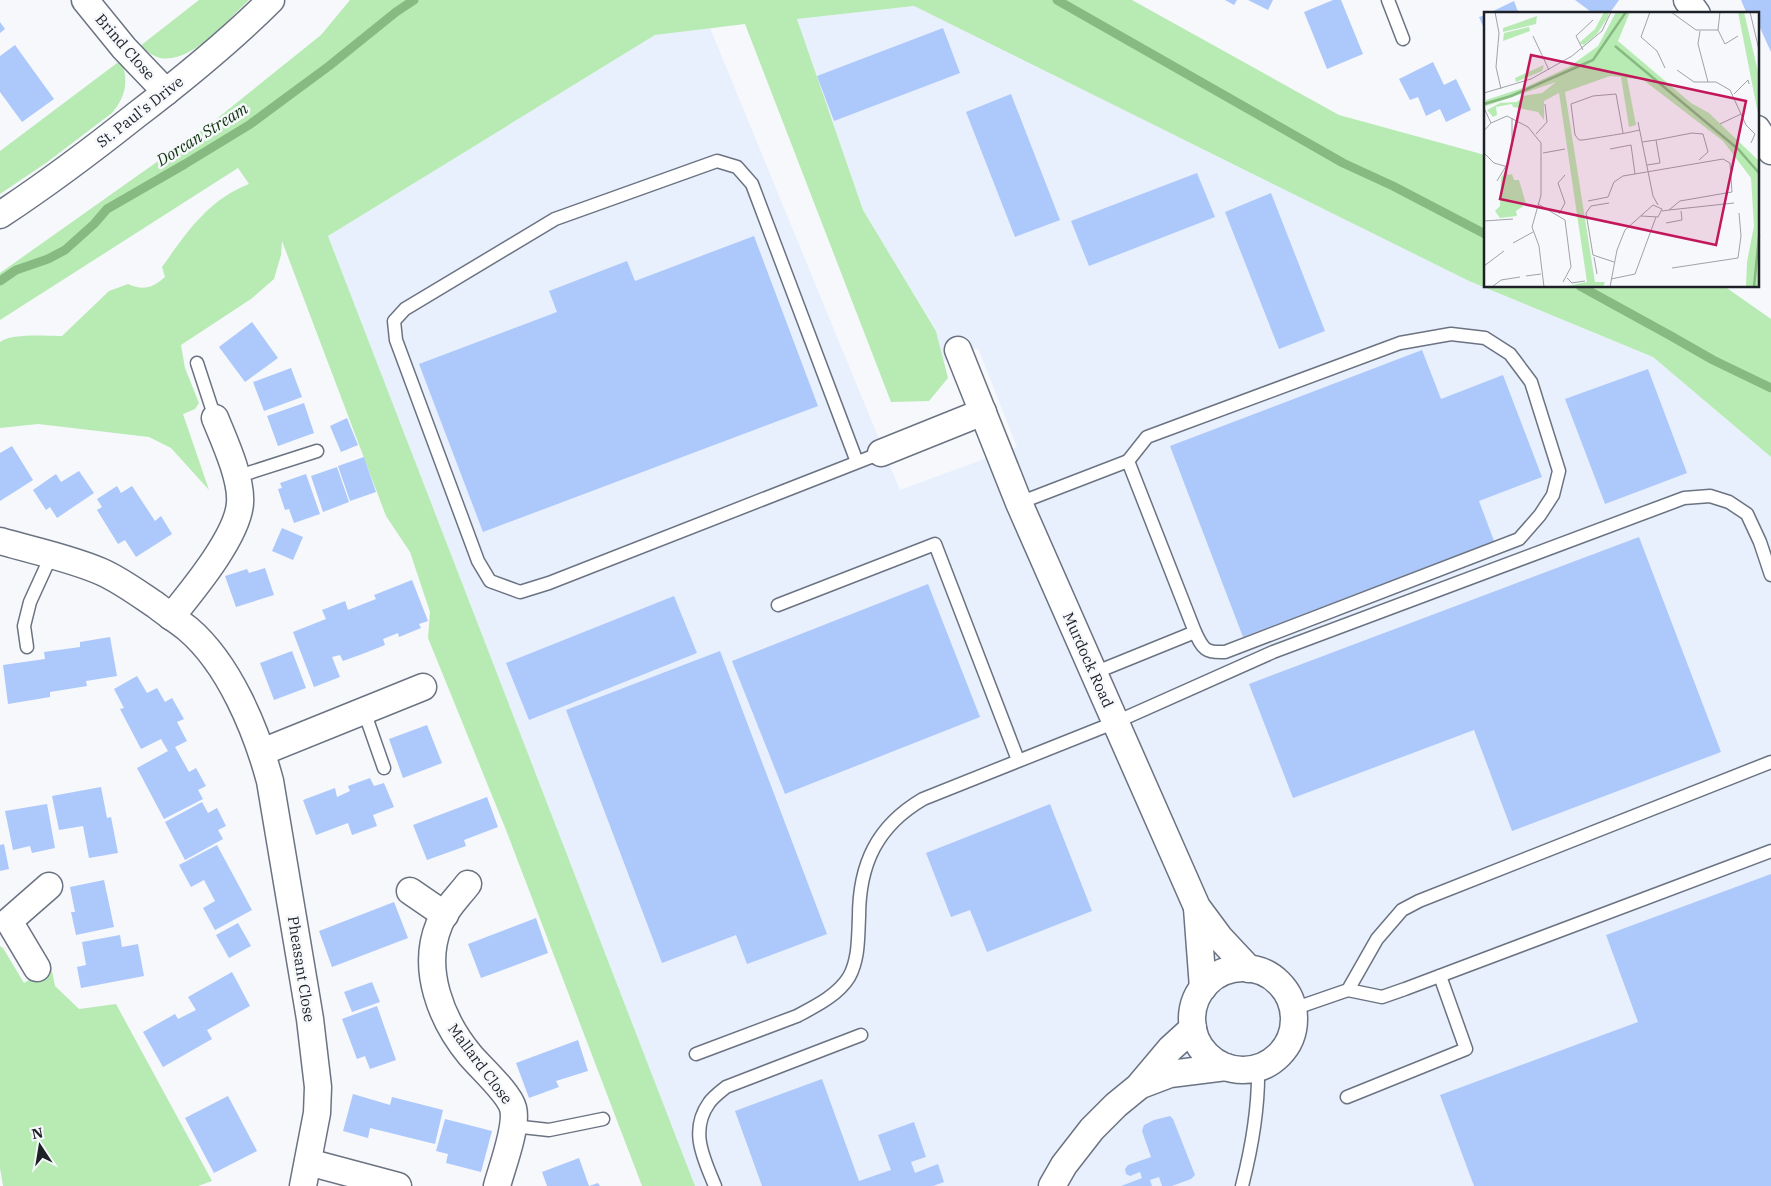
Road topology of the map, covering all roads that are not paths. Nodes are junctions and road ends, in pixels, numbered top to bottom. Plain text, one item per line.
1 (85, 0) edge
2 (272, 0) edge
3 (1388, 0) edge
4 (1687, 0) edge
5 (1696, 12) edge
6 (1403, 39) dead end
7 (166, 92) junction
8 (1758, 131) edge
9 (1771, 151) edge
10 (0, 214) edge
11 (958, 350) dead end
12 (197, 363) dead end
13 (983, 412) junction
14 (216, 418) joint
15 (317, 452) dead end
16 (869, 457) junction
17 (1128, 461) junction
18 (236, 477) junction
19 (1019, 503) junction
20 (0, 541) edge
21 (51, 556) junction
22 (1771, 575) edge
23 (778, 605) dead end
24 (171, 617) junction
25 (1195, 632) junction
26 (27, 647) dead end
27 (1094, 673) junction
28 (423, 687) dead end
29 (364, 711) junction
30 (1116, 722) junction
31 (262, 752) junction
32 (1018, 760) junction
33 (1771, 762) edge
34 (384, 768) dead end
35 (1771, 851) edge
36 (468, 884) dead end
37 (49, 886) dead end
38 (410, 891) dead end
39 (1197, 907) junction
40 (445, 914) junction
41 (5, 920) edge
42 (37, 968) dead end
43 (1249, 969) junction
44 (1440, 976) junction
45 (1203, 988) junction
46 (1348, 990) junction
47 (1293, 1009) junction
48 (1193, 1028) junction
49 (861, 1035) dead end
50 (696, 1054) dead end
51 (1226, 1067) junction
52 (1258, 1068) junction
53 (1138, 1086) junction
54 (1346, 1097) dead end
55 (603, 1119) dead end
56 (513, 1126) junction
57 (305, 1174) edge
58 (398, 1186) edge
59 (497, 1186) edge
60 (715, 1186) edge
61 (1052, 1186) edge
62 (1242, 1186) edge

1 - 7 street, Brind Close
2 - 7 street, St. Paul's Drive
3 - 6 lane
4 - 5 street
7 - 10 street, St. Paul's Drive
8 - 9 street
11 - 13 street, Murdock Road
12 - 14 lane
13 - 16 street
13 - 19 street, Murdock Road
14 - 18 street
15 - 18 lane
16 - 16 lane
17 - 19 lane
17 - 25 lane
17 - 25 lane
18 - 24 street
19 - 27 street, Murdock Road
20 - 21 street, Pheasant Close
21 - 24 street, Pheasant Close
21 - 26 lane
22 - 30 lane
23 - 32 lane
24 - 31 street, Pheasant Close
25 - 27 lane
27 - 30 street, Murdock Road
28 - 29 street
29 - 31 street
29 - 34 lane
30 - 32 lane
30 - 39 street, Murdock Road
31 - 57 street, Pheasant Close
32 - 50 lane
33 - 46 lane
35 - 44 lane
36 - 40 street, Mallard Close
37 - 41 street
38 - 40 street
39 - 43 street, Murdock Road
39 - 45 street, Murdock Road
40 - 56 street, Mallard Close
41 - 42 street
43 - 45 street
43 - 47 street
44 - 46 lane
44 - 54 lane
45 - 48 street
46 - 47 lane
47 - 52 street
48 - 51 street
48 - 53 street
49 - 60 lane
51 - 52 street
51 - 53 street
52 - 62 lane
53 - 61 street
55 - 56 lane
56 - 59 street, Mallard Close
57 - 58 street

